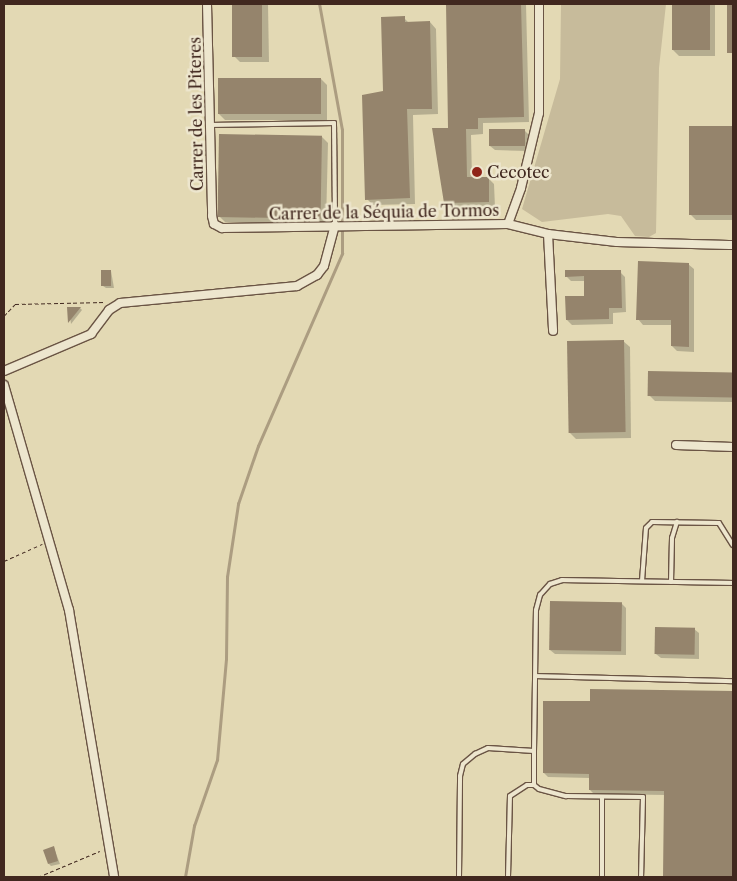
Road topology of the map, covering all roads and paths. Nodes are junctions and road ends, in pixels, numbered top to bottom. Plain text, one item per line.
1 (207, 4) edge
2 (539, 4) edge
3 (211, 125) junction
4 (214, 224) joint
5 (508, 224) junction
6 (335, 226) junction
7 (548, 234) junction
8 (733, 245) edge
9 (120, 303) junction
10 (4, 316) edge
11 (553, 331) dead end
12 (4, 371) edge
13 (4, 385) edge
14 (676, 445) dead end
15 (733, 447) edge
16 (677, 522) junction
17 (49, 541) junction
18 (733, 545) edge
19 (4, 561) edge
20 (642, 581) junction
21 (671, 582) junction
22 (733, 583) edge
23 (536, 676) junction
24 (733, 681) edge
25 (534, 751) junction
26 (534, 785) junction
27 (602, 797) junction
28 (108, 848) junction
29 (38, 877) edge
30 (114, 877) edge
31 (459, 877) edge
32 (508, 877) edge
33 (602, 877) edge
34 (642, 877) edge

1 - 3 street, Carrer de les Piteres
2 - 5 street
3 - 4 street, Carrer de les Piteres
3 - 6 lane
4 - 6 street, Carrer de la Séquia de Tormos
5 - 6 street, Carrer de la Séquia de Tormos
5 - 7 street, Carrer de la Séquia de Tormos
6 - 9 street
7 - 8 street, Carrer de la Séquia de Tormos
7 - 11 street
9 - 10 path
9 - 12 street
13 - 17 street
14 - 15 street
16 - 18 lane
16 - 20 lane
16 - 21 lane
17 - 19 path
17 - 28 street
20 - 21 lane
20 - 23 lane
21 - 22 lane
23 - 24 lane
23 - 25 lane
25 - 26 lane
25 - 31 lane
26 - 27 lane
26 - 32 lane
27 - 33 lane
27 - 34 lane
28 - 29 path
28 - 30 street

